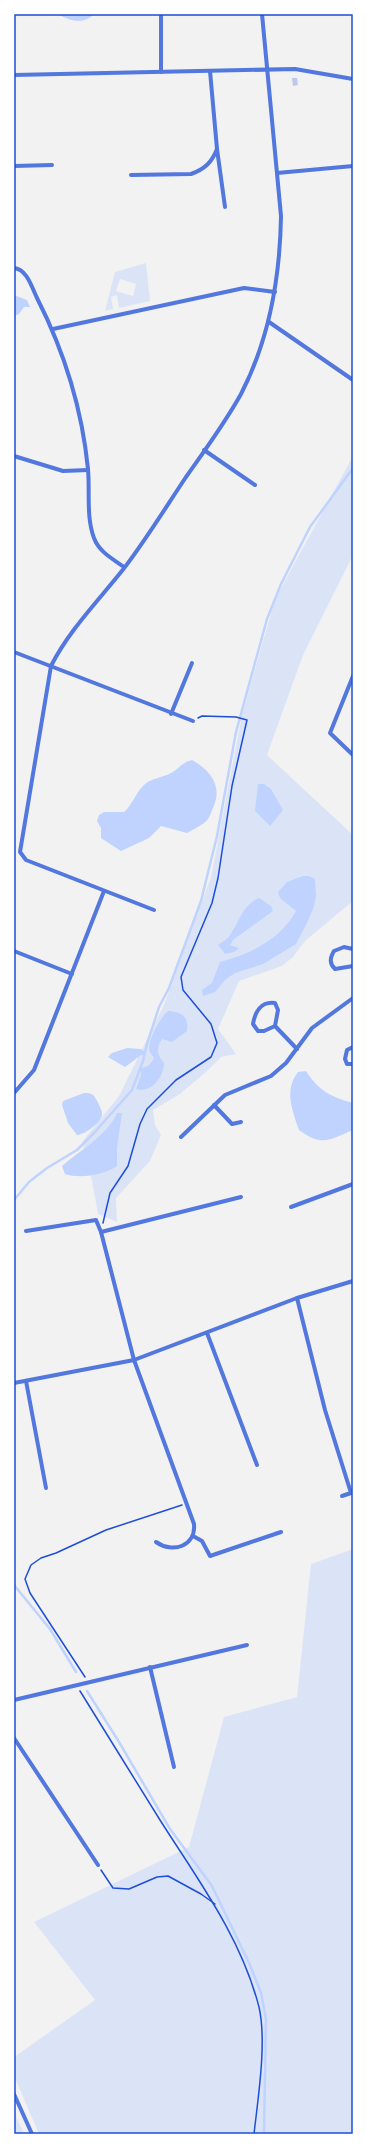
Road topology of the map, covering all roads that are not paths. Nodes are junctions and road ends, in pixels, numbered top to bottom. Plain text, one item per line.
1 (161, 14) edge
2 (262, 14) edge
3 (267, 70) junction
4 (210, 71) junction
5 (161, 72) junction
6 (14, 75) edge
7 (353, 79) edge
8 (217, 149) junction
9 (52, 165) dead end
10 (14, 166) edge
11 (353, 166) edge
12 (277, 173) junction
13 (131, 175) dead end
14 (225, 207) dead end
15 (14, 268) edge
16 (275, 292) junction
17 (269, 322) junction
18 (53, 329) junction
19 (353, 380) edge
20 (204, 450) junction
21 (14, 456) edge
22 (88, 470) junction
23 (255, 485) dead end
24 (124, 567) junction
25 (14, 652) edge
26 (192, 663) dead end
27 (51, 666) junction
28 (353, 676) edge
29 (171, 714) junction
30 (193, 721) road end
31 (353, 755) edge
32 (104, 891) junction
33 (154, 910) dead end
34 (353, 949) edge
35 (14, 951) edge
36 (353, 966) edge
37 (72, 974) junction
38 (353, 998) edge
39 (275, 1026) junction
40 (353, 1047) edge
41 (297, 1049) junction
42 (353, 1064) edge
43 (14, 1093) edge
44 (214, 1105) junction
45 (242, 1122) dead end
46 (181, 1137) dead end
47 (353, 1184) edge
48 (241, 1197) dead end
49 (291, 1207) dead end
50 (26, 1231) dead end
51 (102, 1232) junction
52 (353, 1281) edge
53 (297, 1298) junction
54 (207, 1333) junction
55 (134, 1360) junction
56 (26, 1381) junction
57 (14, 1383) edge
58 (257, 1465) dead end
59 (46, 1488) dead end
60 (342, 1496) dead end
61 (281, 1532) dead end
62 (193, 1536) junction
63 (156, 1542) dead end
64 (247, 1645) dead end
65 (150, 1667) junction
66 (14, 1700) edge
67 (14, 1738) edge
68 (174, 1768) dead end
69 (98, 1865) road end
70 (14, 2094) edge
71 (32, 2134) edge

1 - 5 street
2 - 3 street
3 - 4 street
3 - 7 street
3 - 12 street
4 - 5 street
4 - 8 street
5 - 6 street
8 - 13 street
8 - 14 street
9 - 10 street
11 - 12 street
12 - 16 street
15 - 18 street
16 - 17 street
16 - 18 street
17 - 19 street
17 - 20 street
18 - 22 street
20 - 23 street
20 - 24 street
21 - 22 street
22 - 24 street
24 - 27 street
25 - 27 street
26 - 29 street
27 - 29 street
27 - 32 street
28 - 31 street
29 - 30 street
32 - 33 street
32 - 37 street
34 - 36 street
35 - 37 street
37 - 43 street
38 - 41 street
39 - 39 street
39 - 41 street
40 - 42 street
41 - 44 street
44 - 45 street
44 - 46 street
47 - 49 street
48 - 51 street
50 - 51 street
51 - 55 street
52 - 53 street
53 - 54 street
53 - 60 street
54 - 55 street
54 - 58 street
55 - 56 street
55 - 62 street
56 - 57 street
56 - 59 street
61 - 62 street
62 - 63 street
64 - 65 street
65 - 66 street
65 - 68 street
67 - 69 street
70 - 71 street

